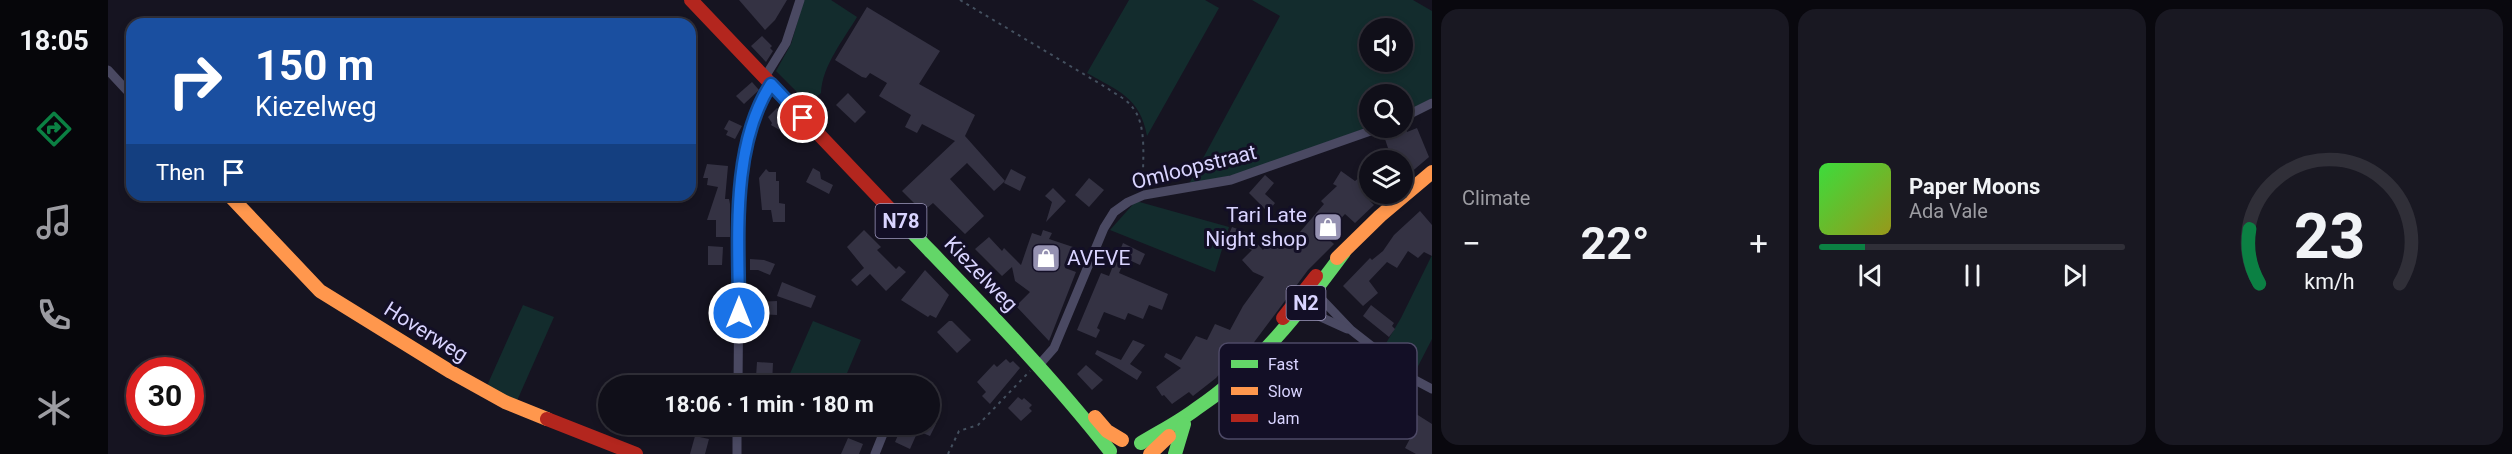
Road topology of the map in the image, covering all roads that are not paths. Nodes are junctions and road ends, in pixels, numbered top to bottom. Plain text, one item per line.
1 (691, 0) edge
2 (800, 0) edge
3 (108, 70) edge
4 (768, 80) junction
5 (126, 90) edge
6 (1432, 102) edge
7 (1413, 112) edge
8 (1359, 135) edge
9 (1432, 172) edge
10 (235, 201) edge
11 (1311, 288) junction
12 (1299, 303) junction
13 (1351, 330) junction
14 (1267, 343) edge
15 (1368, 343) edge
16 (1039, 365) junction
17 (738, 375) edge
18 (1417, 381) edge
19 (1432, 389) edge
20 (1219, 391) edge
21 (1067, 396) junction
22 (1197, 409) junction
23 (1184, 424) junction
24 (737, 435) edge
25 (882, 435) edge
26 (1122, 440) junction
27 (1147, 450) edge
28 (1109, 452) edge
29 (636, 454) edge
30 (737, 454) edge
31 (874, 454) edge
32 (1175, 454) edge

1 - 4 main road, Kiezelweg / N78
2 - 4 street
3 - 5 street
4 - 16 main road, Kiezelweg / N78
4 - 17 street
6 - 7 street
8 - 16 street, Omloopstraat
9 - 11 main road, N2
10 - 29 main road, Hoverweg
11 - 12 main road, N2
11 - 13 street
12 - 13 street
12 - 14 main road, N2
13 - 15 street
16 - 21 main road, Kiezelweg / N78
18 - 19 street
20 - 22 main road, N2
21 - 26 main road, Kiezelweg / N78
21 - 28 main road, Kiezelweg / N78
22 - 23 main road, N2
22 - 27 main road, N2
23 - 27 main road, N2
23 - 32 main road
24 - 30 street
25 - 31 street
26 - 27 main road, Kiezelweg
26 - 28 main road, Kiezelweg

